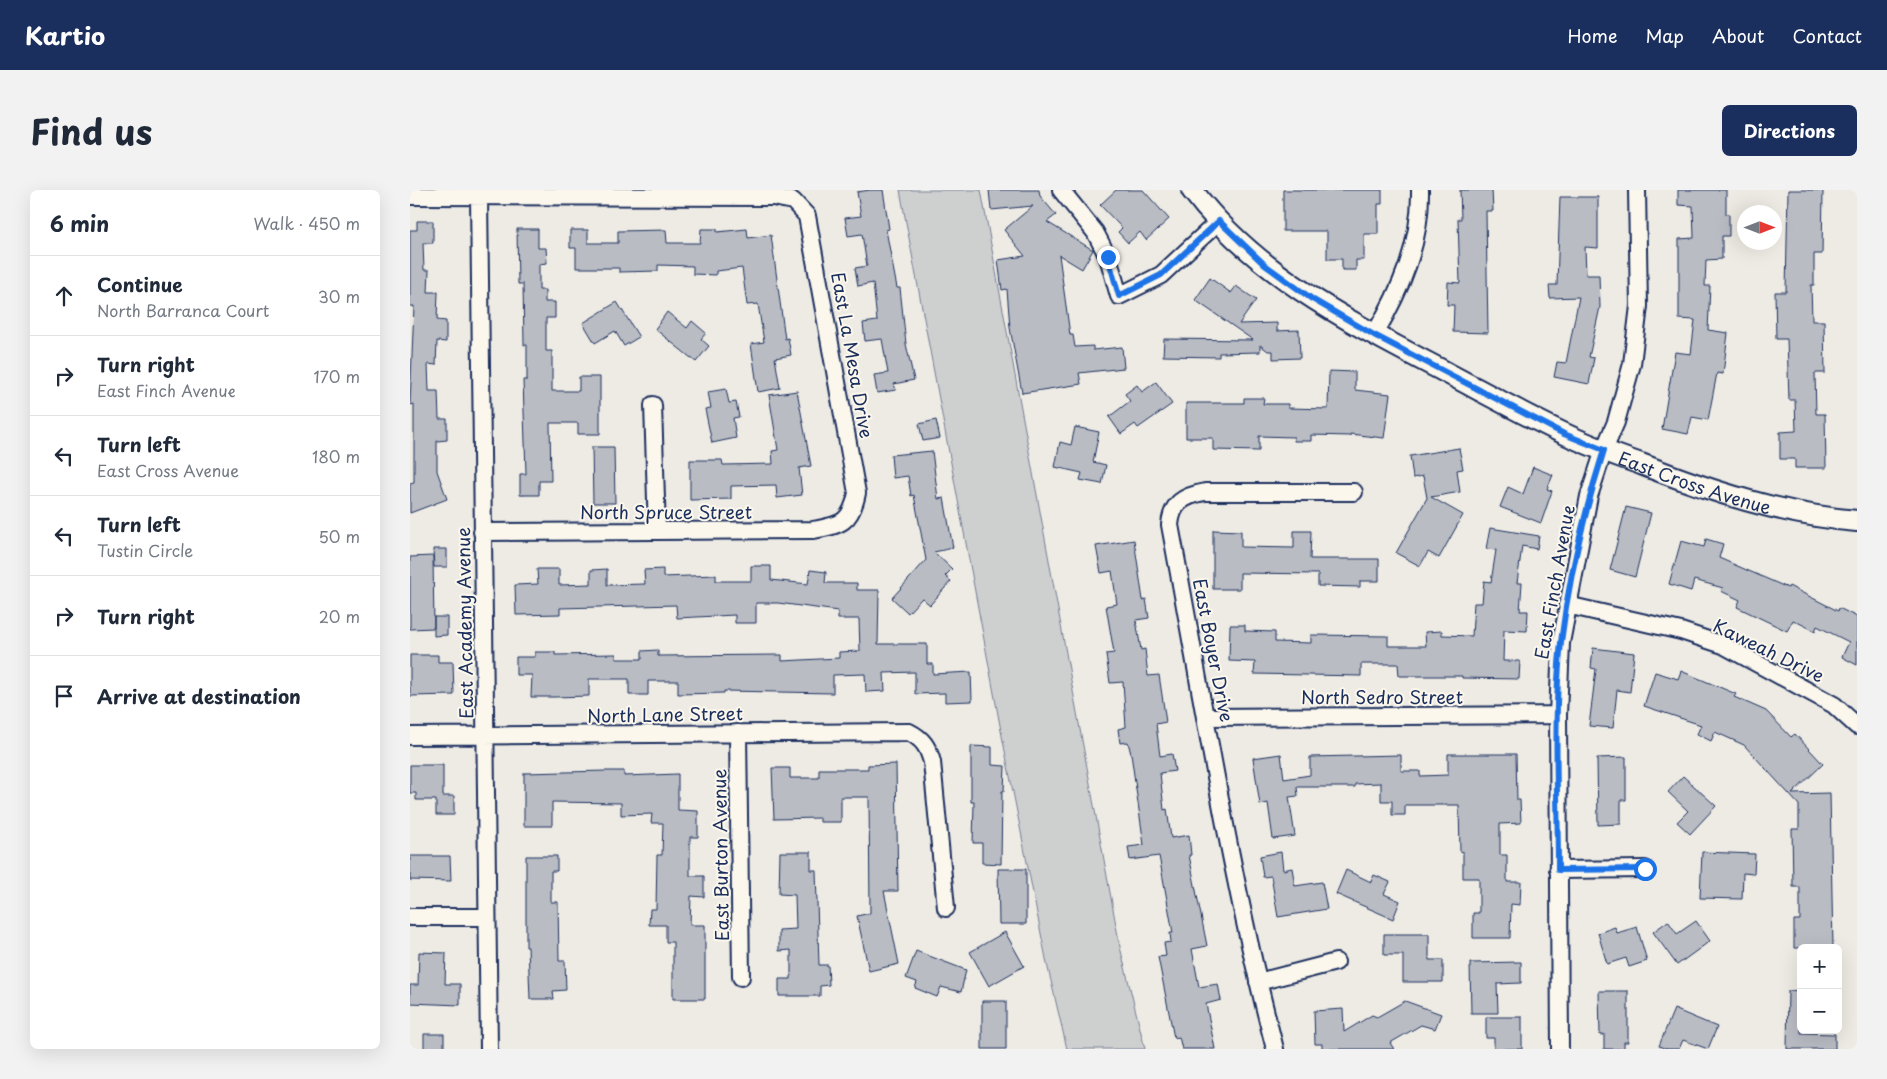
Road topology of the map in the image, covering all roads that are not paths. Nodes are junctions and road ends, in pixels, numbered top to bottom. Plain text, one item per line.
1 (1061, 190) edge
2 (1192, 190) edge
3 (1420, 190) edge
4 (1637, 190) edge
5 (410, 196) edge
6 (479, 196) junction
7 (1219, 221) junction
8 (1374, 335) junction
9 (653, 405) dead end
10 (1604, 450) junction
11 (1354, 492) dead end
12 (847, 519) joint
13 (1857, 521) edge
14 (656, 531) junction
15 (482, 532) junction
16 (1567, 605) junction
17 (1558, 715) junction
18 (1207, 717) junction
19 (1857, 726) edge
20 (738, 733) junction
21 (410, 736) edge
22 (485, 736) junction
23 (1645, 869) dead end
24 (1558, 870) junction
25 (946, 908) dead end
26 (410, 917) edge
27 (487, 917) junction
28 (1336, 962) dead end
29 (741, 977) dead end
30 (1258, 982) junction
31 (489, 1049) edge
32 (1275, 1049) edge
33 (1560, 1049) edge

1 - 7 street
2 - 7 street, East Cross Avenue
3 - 8 street
4 - 10 street, East Finch Avenue
5 - 6 street
6 - 12 street, East La Mesa Drive
6 - 15 street, East Academy Avenue
7 - 8 street, East Cross Avenue
8 - 10 street, East Cross Avenue
9 - 14 street
10 - 13 street, East Cross Avenue
10 - 16 street, East Finch Avenue
11 - 18 street, East Boyer Drive
12 - 14 street, North Spruce Street
14 - 15 street, North Spruce Street
15 - 22 street, East Academy Avenue
16 - 17 street, East Finch Avenue
16 - 19 street, Kaweah Drive
17 - 18 street, North Sedro Street
17 - 24 street, East Finch Avenue
18 - 30 street, East Boyer Drive
20 - 22 street, North Lane Street
20 - 25 street, North Lane Street
20 - 29 street, East Burton Avenue
21 - 22 street, North Lane Street
22 - 27 street, East Academy Avenue
23 - 24 street
24 - 33 street, East Finch Avenue
26 - 27 street
27 - 31 street, East Academy Avenue
28 - 30 street
30 - 32 street, East Boyer Drive

